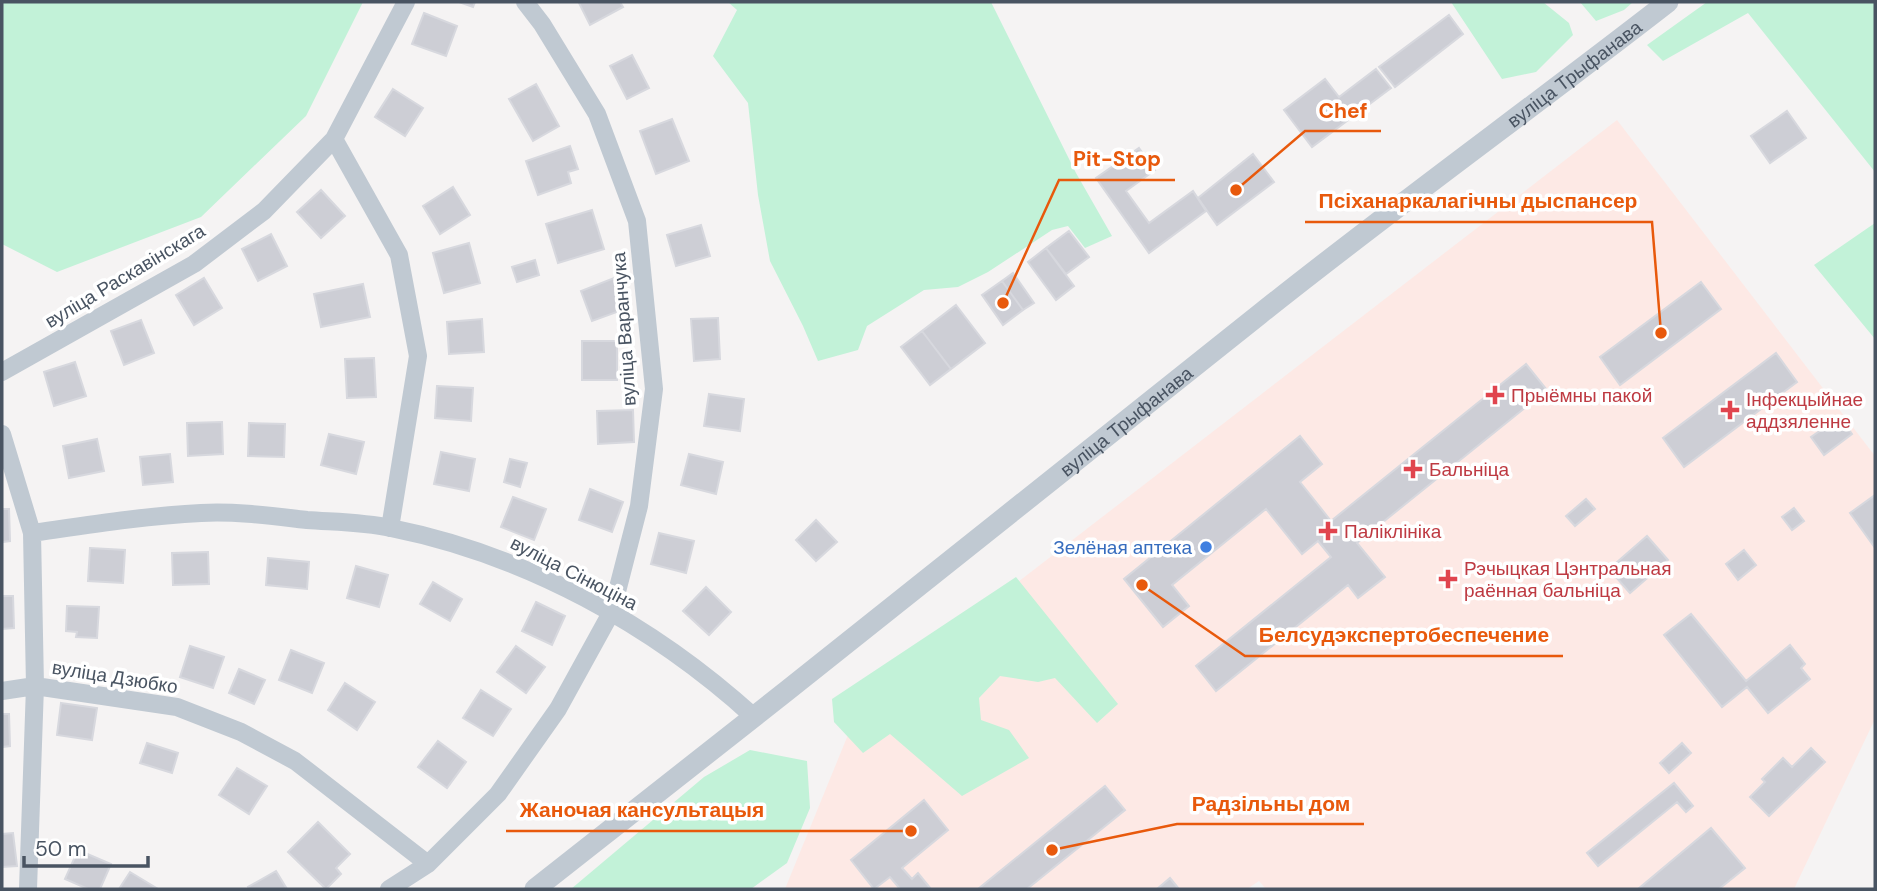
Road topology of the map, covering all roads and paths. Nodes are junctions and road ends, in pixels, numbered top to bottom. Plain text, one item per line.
1 (406, 2) edge
2 (525, 2) edge
3 (1668, 2) edge
4 (334, 139) junction
5 (2, 372) edge
6 (2, 434) edge
7 (390, 528) junction
8 (32, 533) junction
9 (611, 611) junction
10 (35, 686) junction
11 (2, 691) edge
12 (754, 717) junction
13 (428, 864) junction
14 (28, 889) edge
15 (389, 889) edge
16 (535, 889) edge

1 - 4 street, вуліца Раскавінскага
2 - 9 street, вуліца Варанчука
3 - 12 street, вуліца Трыфанава
4 - 5 street, вуліца Раскавінскага
4 - 7 street
6 - 8 street
7 - 8 street, вуліца Сінюціна
7 - 9 street, вуліца Сінюціна
8 - 10 street
9 - 12 street, вуліца Сінюціна
9 - 13 street, вуліца Варанчука
10 - 11 street, вуліца Дзюбко
10 - 13 street, вуліца Дзюбко
10 - 14 street
12 - 16 street, вуліца Трыфанава
13 - 15 street, вуліца Варанчука

